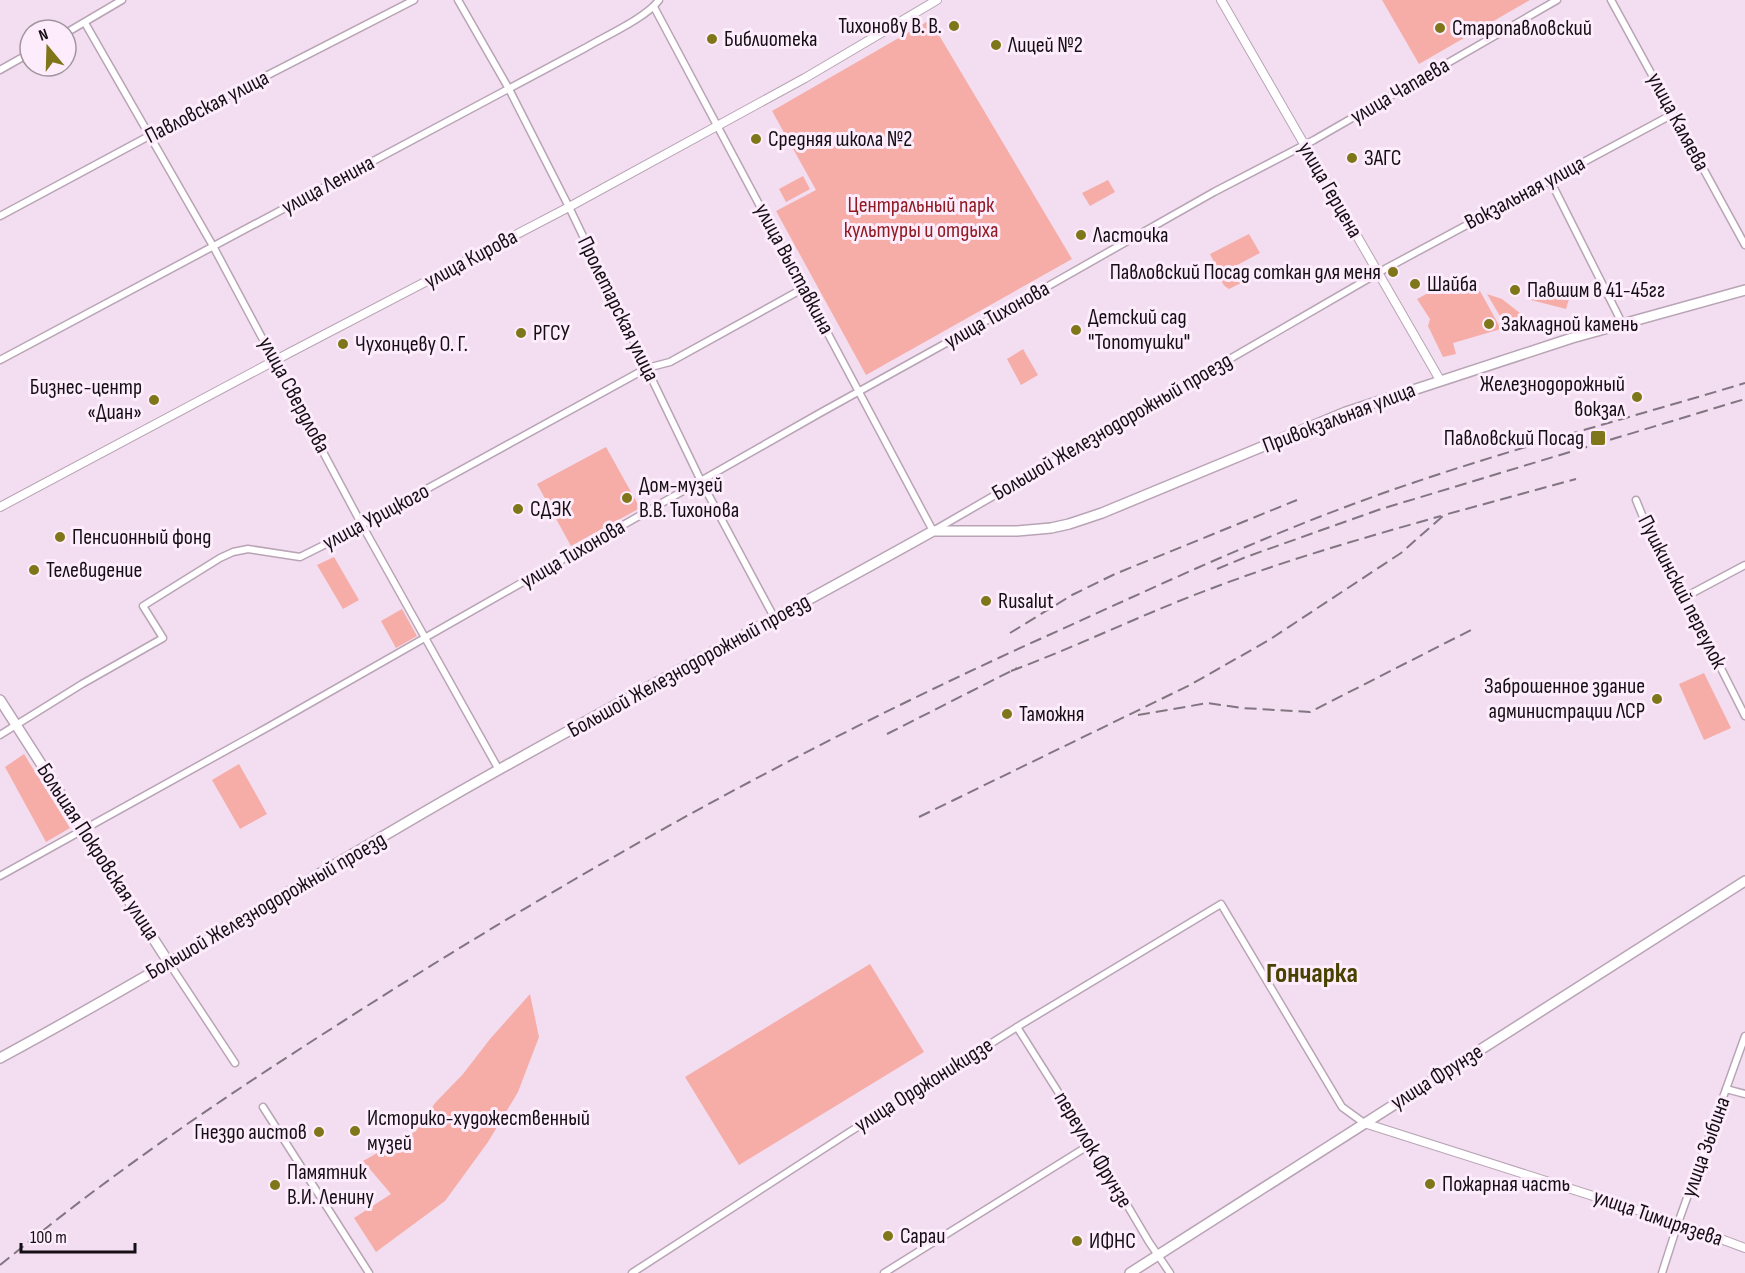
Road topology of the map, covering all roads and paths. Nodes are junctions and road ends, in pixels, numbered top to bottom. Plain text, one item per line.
1 (122, 0) edge
2 (414, 0) edge
3 (458, 0) edge
4 (659, 0) edge
5 (937, 0) edge
6 (1221, 0) edge
7 (1557, 0) edge
8 (1611, 0) edge
9 (654, 8) junction
10 (85, 23) junction
11 (78, 27) edge
12 (18, 60) edge
13 (0, 70) edge
14 (509, 89) junction
15 (1673, 114) junction
16 (717, 127) junction
17 (149, 136) junction
18 (1304, 146) junction
19 (1550, 180) junction
20 (569, 207) junction
21 (0, 216) edge
22 (1745, 245) edge
23 (213, 246) junction
24 (1378, 274) junction
25 (804, 288) junction
26 (1745, 290) edge
27 (1622, 323) junction
28 (0, 360) edge
29 (275, 360) junction
30 (647, 368) junction
31 (1440, 380) junction
32 (859, 392) junction
33 (701, 481) junction
34 (1636, 500) dead end
35 (0, 507) edge
36 (362, 525) junction
37 (933, 531) junction
38 (1745, 565) edge
39 (1685, 597) junction
40 (775, 619) junction
41 (425, 638) junction
42 (0, 700) edge
43 (1745, 716) edge
44 (16, 725) junction
45 (0, 735) edge
46 (499, 770) junction
47 (84, 830) junction
48 (0, 876) edge
49 (1745, 881) edge
50 (169, 963) junction
51 (1017, 1027) junction
52 (1745, 1036) edge
53 (0, 1058) edge
54 (235, 1063) dead end
55 (1726, 1089) junction
56 (1745, 1094) edge
57 (264, 1107) dead end
58 (1364, 1123) junction
59 (1091, 1144) junction
60 (1678, 1223) junction
61 (1745, 1248) edge
62 (1158, 1255) junction
63 (369, 1273) edge
64 (632, 1273) edge
65 (884, 1273) edge
66 (1130, 1273) edge
67 (1170, 1273) edge
68 (1662, 1273) edge

1 - 10 street
2 - 17 street, Павловская улица
3 - 14 street, Пролетарская улица
4 - 9 street
5 - 16 street, улица Кирова
6 - 18 street, улица Герцена
7 - 18 street, улица Чапаева
8 - 15 street, улица Каляева
9 - 14 street, улица Ленина
9 - 16 street, улица Выставкина
10 - 11 street
10 - 17 street, улица Свердлова
12 - 13 street
14 - 20 street, Пролетарская улица
14 - 23 street, улица Ленина
15 - 19 street, Вокзальная улица
15 - 22 street, улица Каляева
16 - 20 street, улица Кирова
16 - 25 street, улица Выставкина
17 - 21 street, Павловская улица
17 - 23 street, улица Свердлова
18 - 24 street, улица Герцена
18 - 32 street, улица Тихонова
19 - 24 street, Вокзальная улица
19 - 27 street
20 - 29 street, улица Кирова
20 - 30 street, Пролетарская улица
23 - 28 street, улица Ленина
23 - 29 street, улица Свердлова
24 - 31 street, улица Герцена
24 - 37 street, Большой Железнодорожный проезд
25 - 30 street, улица Урицкого
25 - 32 street, улица Выставкина
26 - 27 main road, Привокзальная улица
27 - 31 main road, Привокзальная улица
29 - 35 street, улица Кирова
29 - 36 street, улица Свердлова
30 - 33 street, Пролетарская улица
30 - 36 street, улица Урицкого
31 - 37 main road, Привокзальная улица
32 - 33 street, улица Тихонова
32 - 37 street, улица Выставкина
33 - 40 street, Пролетарская улица
33 - 41 street, улица Тихонова
34 - 39 street, Пушкинский переулок
36 - 41 street, улица Свердлова
36 - 44 street, улица Урицкого
37 - 40 main road, Большой Железнодорожный проезд
38 - 39 street
39 - 43 street, Пушкинский переулок
40 - 46 main road, Большой Железнодорожный проезд
41 - 46 street, улица Свердлова
41 - 47 street, улица Тихонова
42 - 44 main road, Большая Покровская улица
44 - 45 street, улица Урицкого
44 - 47 main road, Большая Покровская улица
46 - 50 main road, Большой Железнодорожный проезд
47 - 48 street, улица Тихонова
47 - 50 main road, Большая Покровская улица
49 - 58 main road, улица Фрунзе
50 - 53 main road, Большой Железнодорожный проезд
50 - 54 street, Большая Покровская улица
51 - 58 street, улица Орджоникидзе
51 - 59 street, переулок Фрунзе
51 - 64 street, улица Орджоникидзе
52 - 55 street, улица Зыбина
55 - 56 street
55 - 60 street, улица Зыбина
57 - 63 street
58 - 60 street, улица Тимирязева
58 - 62 main road, улица Фрунзе
59 - 62 street, переулок Фрунзе
59 - 65 street
60 - 61 street, улица Тимирязева
60 - 68 street, улица Зыбина
62 - 66 main road, улица Фрунзе
62 - 67 street, переулок Фрунзе

